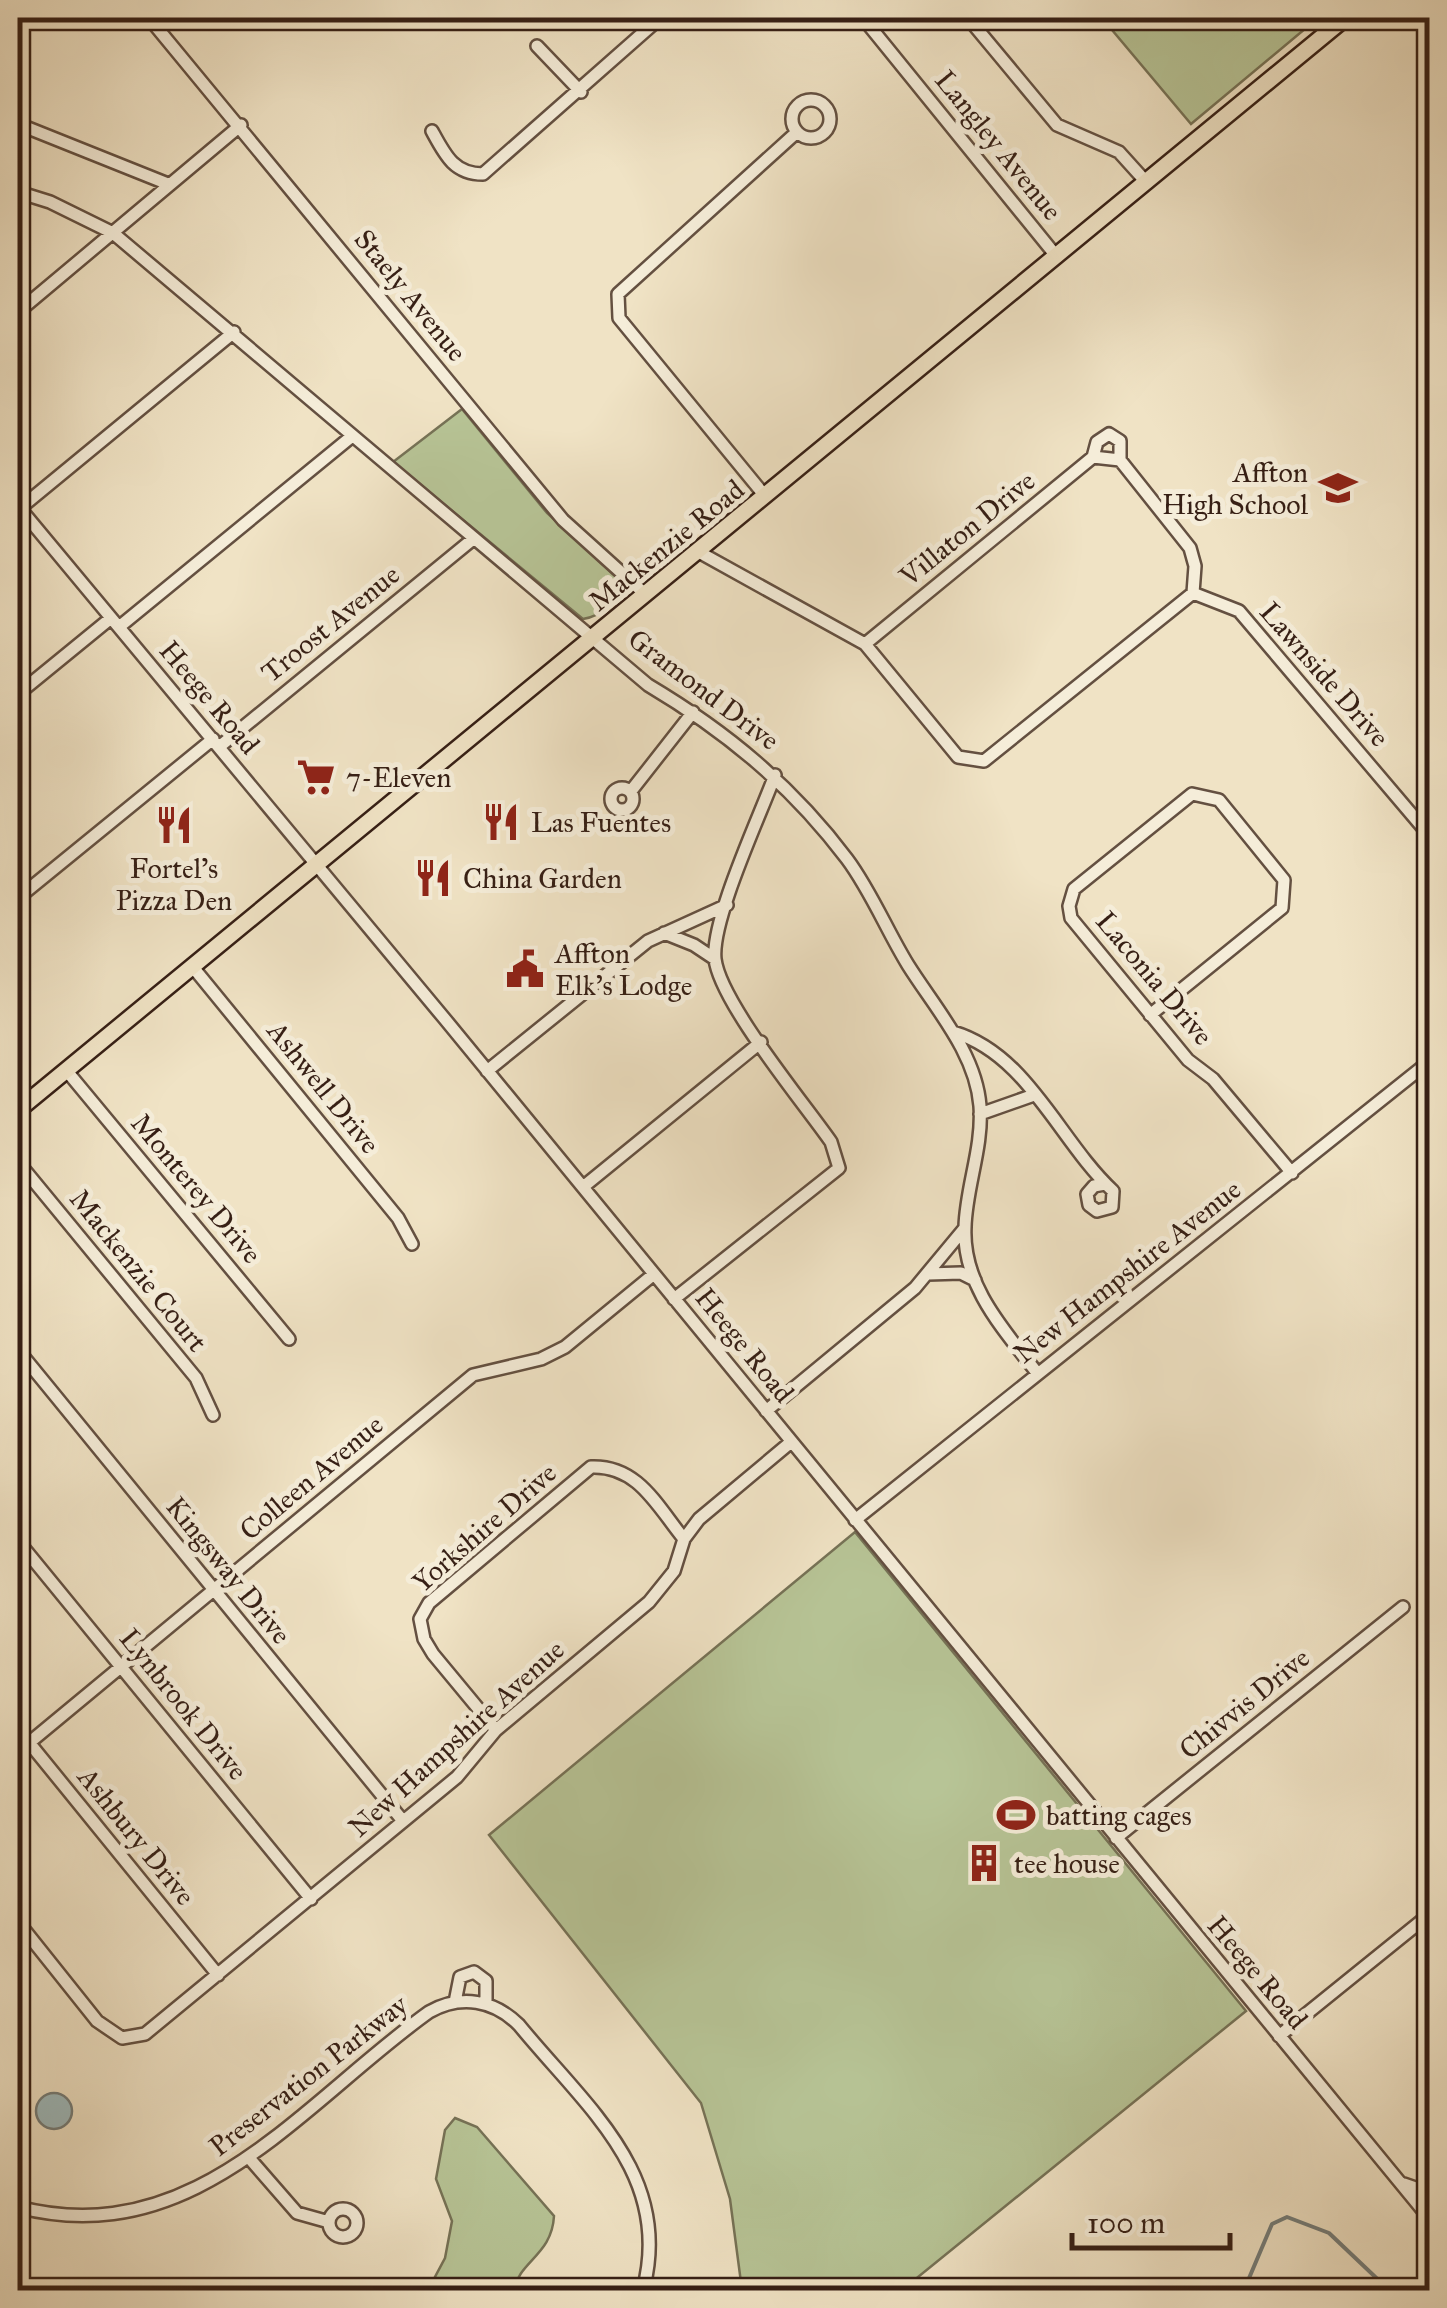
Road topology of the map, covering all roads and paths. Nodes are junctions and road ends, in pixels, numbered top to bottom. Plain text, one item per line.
1 (149, 18) edge
2 (660, 18) edge
3 (864, 18) edge
4 (968, 18) edge
5 (1346, 18) edge
6 (537, 46) dead end
7 (581, 92) junction
8 (1430, 123) edge
9 (18, 124) edge
10 (241, 125) junction
11 (432, 132) dead end
12 (797, 132) dead end
13 (1430, 157) edge
14 (1147, 183) junction
15 (168, 184) junction
16 (18, 192) edge
17 (113, 234) junction
18 (1058, 257) junction
19 (18, 312) edge
20 (234, 332) junction
21 (351, 436) junction
22 (1098, 456) junction
23 (1120, 460) junction
24 (765, 496) junction
25 (18, 508) edge
26 (473, 539) junction
27 (697, 551) junction
28 (1194, 593) junction
29 (645, 594) junction
30 (115, 623) junction
31 (594, 636) junction
32 (865, 644) junction
33 (18, 694) edge
34 (693, 712) junction
35 (216, 743) junction
36 (775, 775) junction
37 (631, 791) dead end
38 (1430, 836) edge
39 (314, 864) junction
40 (18, 898) edge
41 (727, 905) junction
42 (664, 934) junction
43 (716, 959) junction
44 (192, 966) junction
45 (1150, 1015) junction
46 (953, 1032) junction
47 (761, 1042) junction
48 (1430, 1061) edge
49 (66, 1070) junction
50 (488, 1071) junction
51 (1034, 1095) junction
52 (18, 1110) edge
53 (980, 1114) junction
54 (18, 1162) edge
55 (1292, 1173) junction
56 (1104, 1184) dead end
57 (583, 1187) junction
58 (964, 1229) junction
59 (412, 1244) dead end
60 (654, 1274) junction
61 (928, 1274) junction
62 (975, 1280) junction
63 (674, 1298) junction
64 (289, 1338) dead end
65 (18, 1350) edge
66 (1038, 1374) junction
67 (766, 1411) junction
68 (213, 1415) dead end
69 (791, 1442) junction
70 (855, 1520) junction
71 (684, 1539) junction
72 (18, 1541) edge
73 (214, 1591) junction
74 (1403, 1607) dead end
75 (121, 1667) junction
76 (18, 1729) edge
77 (496, 1730) junction
78 (29, 1742) junction
79 (18, 1752) edge
80 (403, 1821) junction
81 (1116, 1838) junction
82 (311, 1899) junction
83 (1430, 1914) edge
84 (18, 1922) edge
85 (218, 1976) junction
86 (455, 2002) junction
87 (486, 2004) junction
88 (1279, 2036) junction
89 (250, 2159) junction
90 (1400, 2182) junction
91 (1430, 2192) edge
92 (18, 2207) edge
93 (1428, 2214) edge
94 (329, 2222) dead end
95 (644, 2290) edge

1 - 10 street, Staely Avenue
2 - 7 street
3 - 18 street, Langley Avenue
4 - 14 street
5 - 14 main road, Mackenzie Road
6 - 7 street
7 - 11 street
8 - 13 street
9 - 15 street
10 - 15 street
10 - 29 street, Staely Avenue
12 - 24 street
14 - 18 main road, Mackenzie Road
15 - 17 street
16 - 17 street, Gramond Drive
17 - 19 street
17 - 20 street, Gramond Drive
18 - 24 main road, Mackenzie Road
20 - 21 street, Gramond Drive
20 - 25 street
21 - 26 street, Gramond Drive
21 - 30 street
22 - 23 street
22 - 23 street
22 - 32 street, Villaton Drive
23 - 28 street
24 - 27 main road, Mackenzie Road
25 - 30 street, Heege Road
26 - 31 street, Gramond Drive
26 - 35 street, Troost Avenue
27 - 29 main road, Mackenzie Road
27 - 32 street
28 - 32 street
28 - 38 street, Lawnside Drive
29 - 31 main road, Mackenzie Road
30 - 33 street
30 - 35 street, Heege Road
31 - 34 street, Gramond Drive
31 - 39 main road, Mackenzie Road
34 - 36 street, Gramond Drive
34 - 37 street
35 - 39 street, Heege Road
35 - 40 street, Troost Avenue
36 - 41 street
36 - 46 street, Gramond Drive
39 - 44 main road, Mackenzie Road
39 - 50 street, Heege Road
41 - 42 street
41 - 43 street
42 - 43 street
42 - 50 street
43 - 47 street
44 - 49 main road, Mackenzie Road
44 - 59 street, Ashwell Drive
45 - 45 street, Laconia Drive
45 - 55 street, Laconia Drive
46 - 51 street
46 - 53 street, Gramond Drive
47 - 57 street
47 - 63 street
48 - 55 street, New Hampshire Avenue
49 - 52 main road, Mackenzie Road
49 - 64 street, Monterey Drive
50 - 57 street, Heege Road
51 - 53 street
51 - 56 street
53 - 58 street, Gramond Drive
54 - 68 street, Mackenzie Court
55 - 66 street, New Hampshire Avenue
57 - 60 street, Heege Road
58 - 61 street
58 - 62 street, Gramond Drive
60 - 63 street, Heege Road
60 - 73 street, Colleen Avenue
61 - 62 street
61 - 67 street
62 - 66 street, Gramond Drive
63 - 67 street, Heege Road
65 - 73 street, Kingsway Drive
66 - 70 street, New Hampshire Avenue
67 - 69 street, Heege Road
69 - 70 street, Heege Road
69 - 71 street, New Hampshire Avenue
70 - 81 street, Heege Road
71 - 77 street, New Hampshire Avenue
71 - 77 street, Yorkshire Drive
72 - 75 street, Lynbrook Drive
73 - 75 street, Colleen Avenue
73 - 80 street, Kingsway Drive
74 - 81 street, Chivvis Drive
75 - 78 street, Colleen Avenue
75 - 82 street, Lynbrook Drive
76 - 78 street, Ashbury Drive
77 - 80 street, New Hampshire Avenue
78 - 79 street, Colleen Avenue
78 - 85 street, Ashbury Drive
80 - 82 street, New Hampshire Avenue
81 - 88 street, Heege Road
82 - 85 street, New Hampshire Avenue
83 - 88 street
84 - 85 street, New Hampshire Avenue
86 - 87 street
86 - 87 street, Preservation Parkway
86 - 89 street, Preservation Parkway
87 - 95 street, Preservation Parkway
88 - 90 street, Heege Road
89 - 92 street, Preservation Parkway
89 - 94 street
90 - 91 street
90 - 93 street, Heege Road

